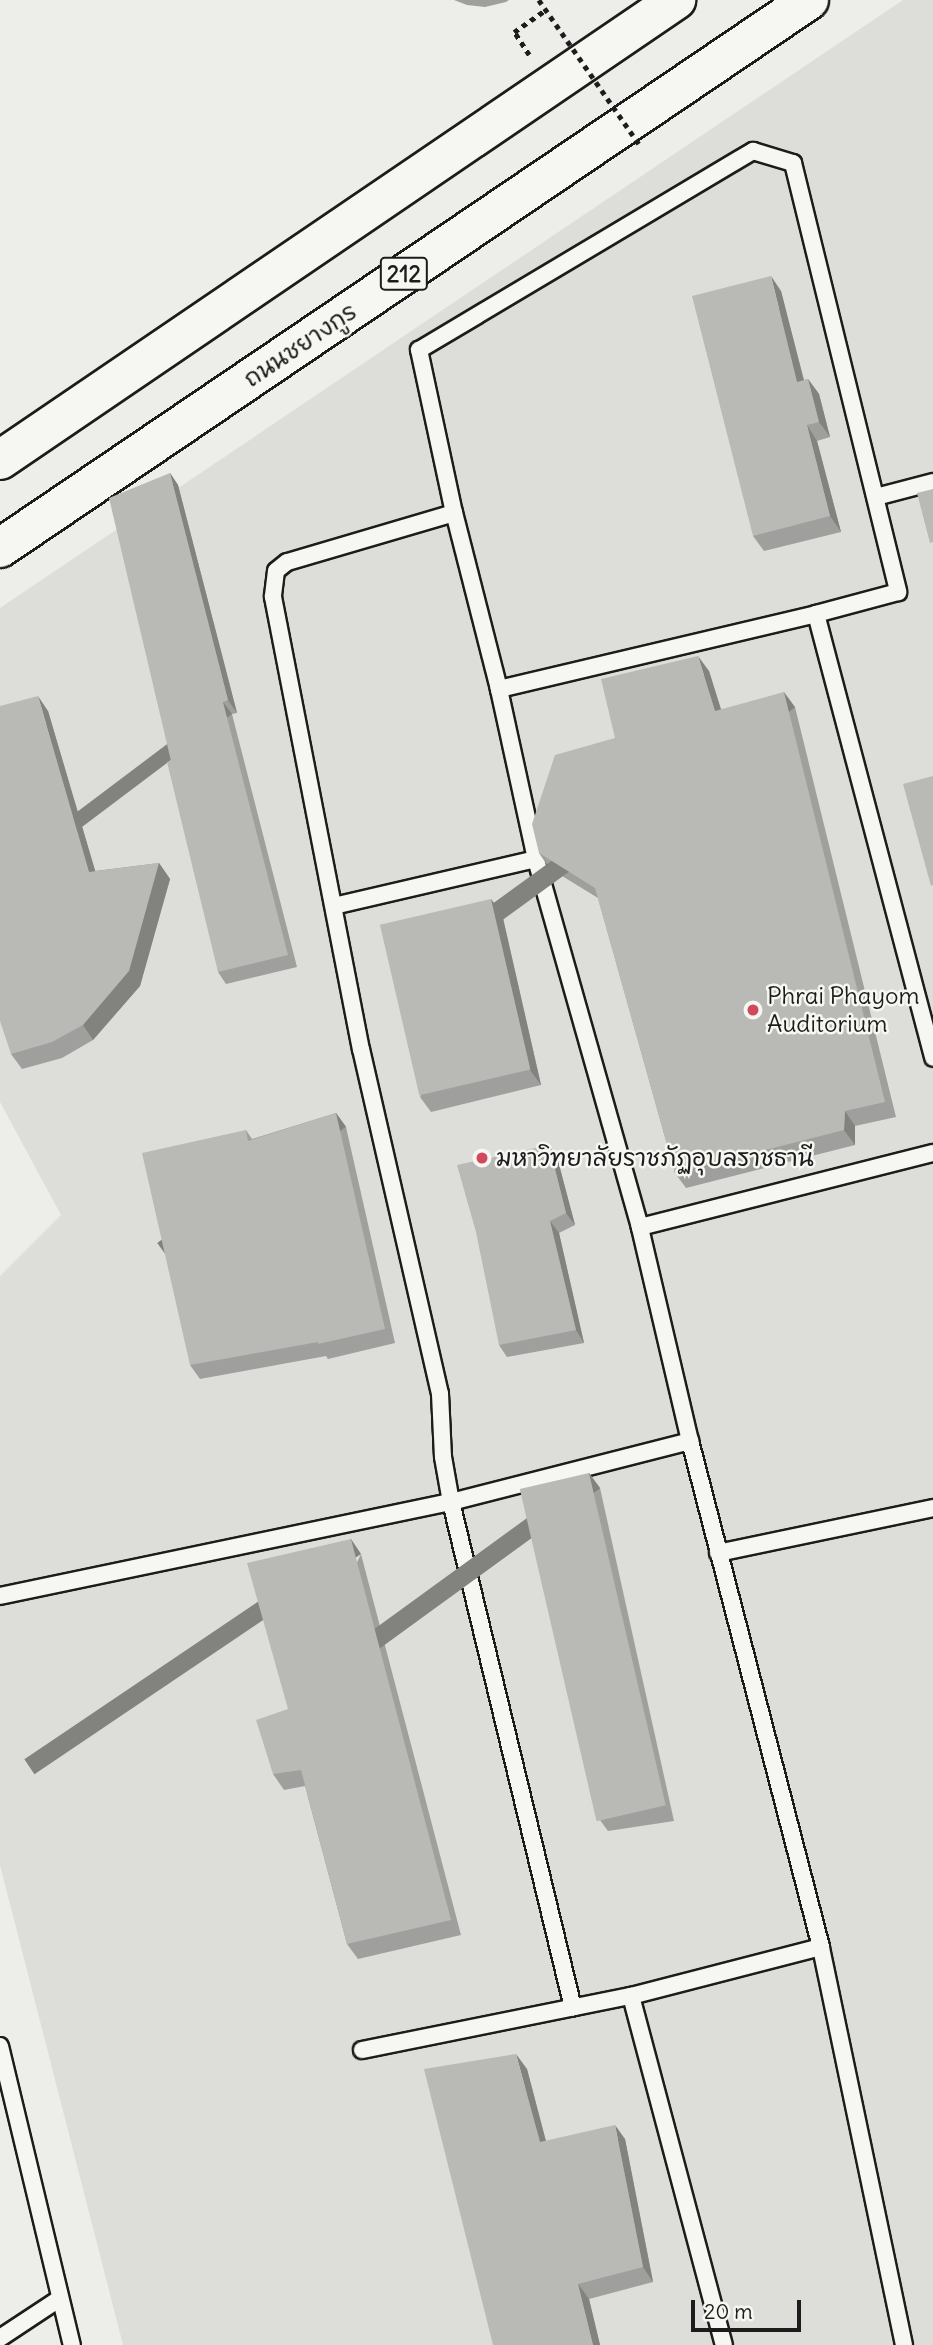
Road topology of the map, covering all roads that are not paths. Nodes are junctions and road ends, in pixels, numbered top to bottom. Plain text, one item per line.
1 (676, 0) edge
2 (809, 0) edge
3 (0, 460) edge
4 (933, 482) edge
5 (876, 497) junction
6 (454, 513) junction
7 (0, 548) edge
8 (816, 614) junction
9 (499, 690) junction
10 (536, 859) junction
11 (334, 906) junction
12 (933, 987) edge
13 (916, 992) junction
14 (933, 1058) edge
15 (933, 1153) edge
16 (640, 1227) junction
17 (690, 1441) junction
18 (452, 1502) junction
19 (933, 1508) edge
20 (718, 1553) junction
21 (0, 1596) edge
22 (821, 1947) junction
23 (631, 1996) junction
24 (573, 2008) junction
25 (0, 2046) edge
26 (362, 2050) dead end
27 (59, 2299) junction
28 (0, 2338) edge
29 (72, 2345) edge
30 (724, 2345) edge
31 (904, 2345) edge

1 - 3 main road
2 - 7 main road, ถนนชยางกูร / 212
4 - 5 lane
5 - 6 lane
5 - 8 lane
6 - 9 lane
6 - 11 lane
8 - 9 lane
8 - 13 lane
9 - 10 lane
10 - 11 lane
10 - 16 lane
11 - 18 lane
12 - 13 lane
13 - 14 lane
15 - 16 lane
16 - 17 lane
17 - 18 lane
17 - 20 lane
18 - 21 lane
18 - 24 lane
19 - 20 lane
20 - 22 lane
22 - 23 lane
22 - 31 lane
23 - 24 lane
23 - 30 lane
24 - 26 lane
25 - 27 lane
27 - 28 lane
27 - 29 lane

